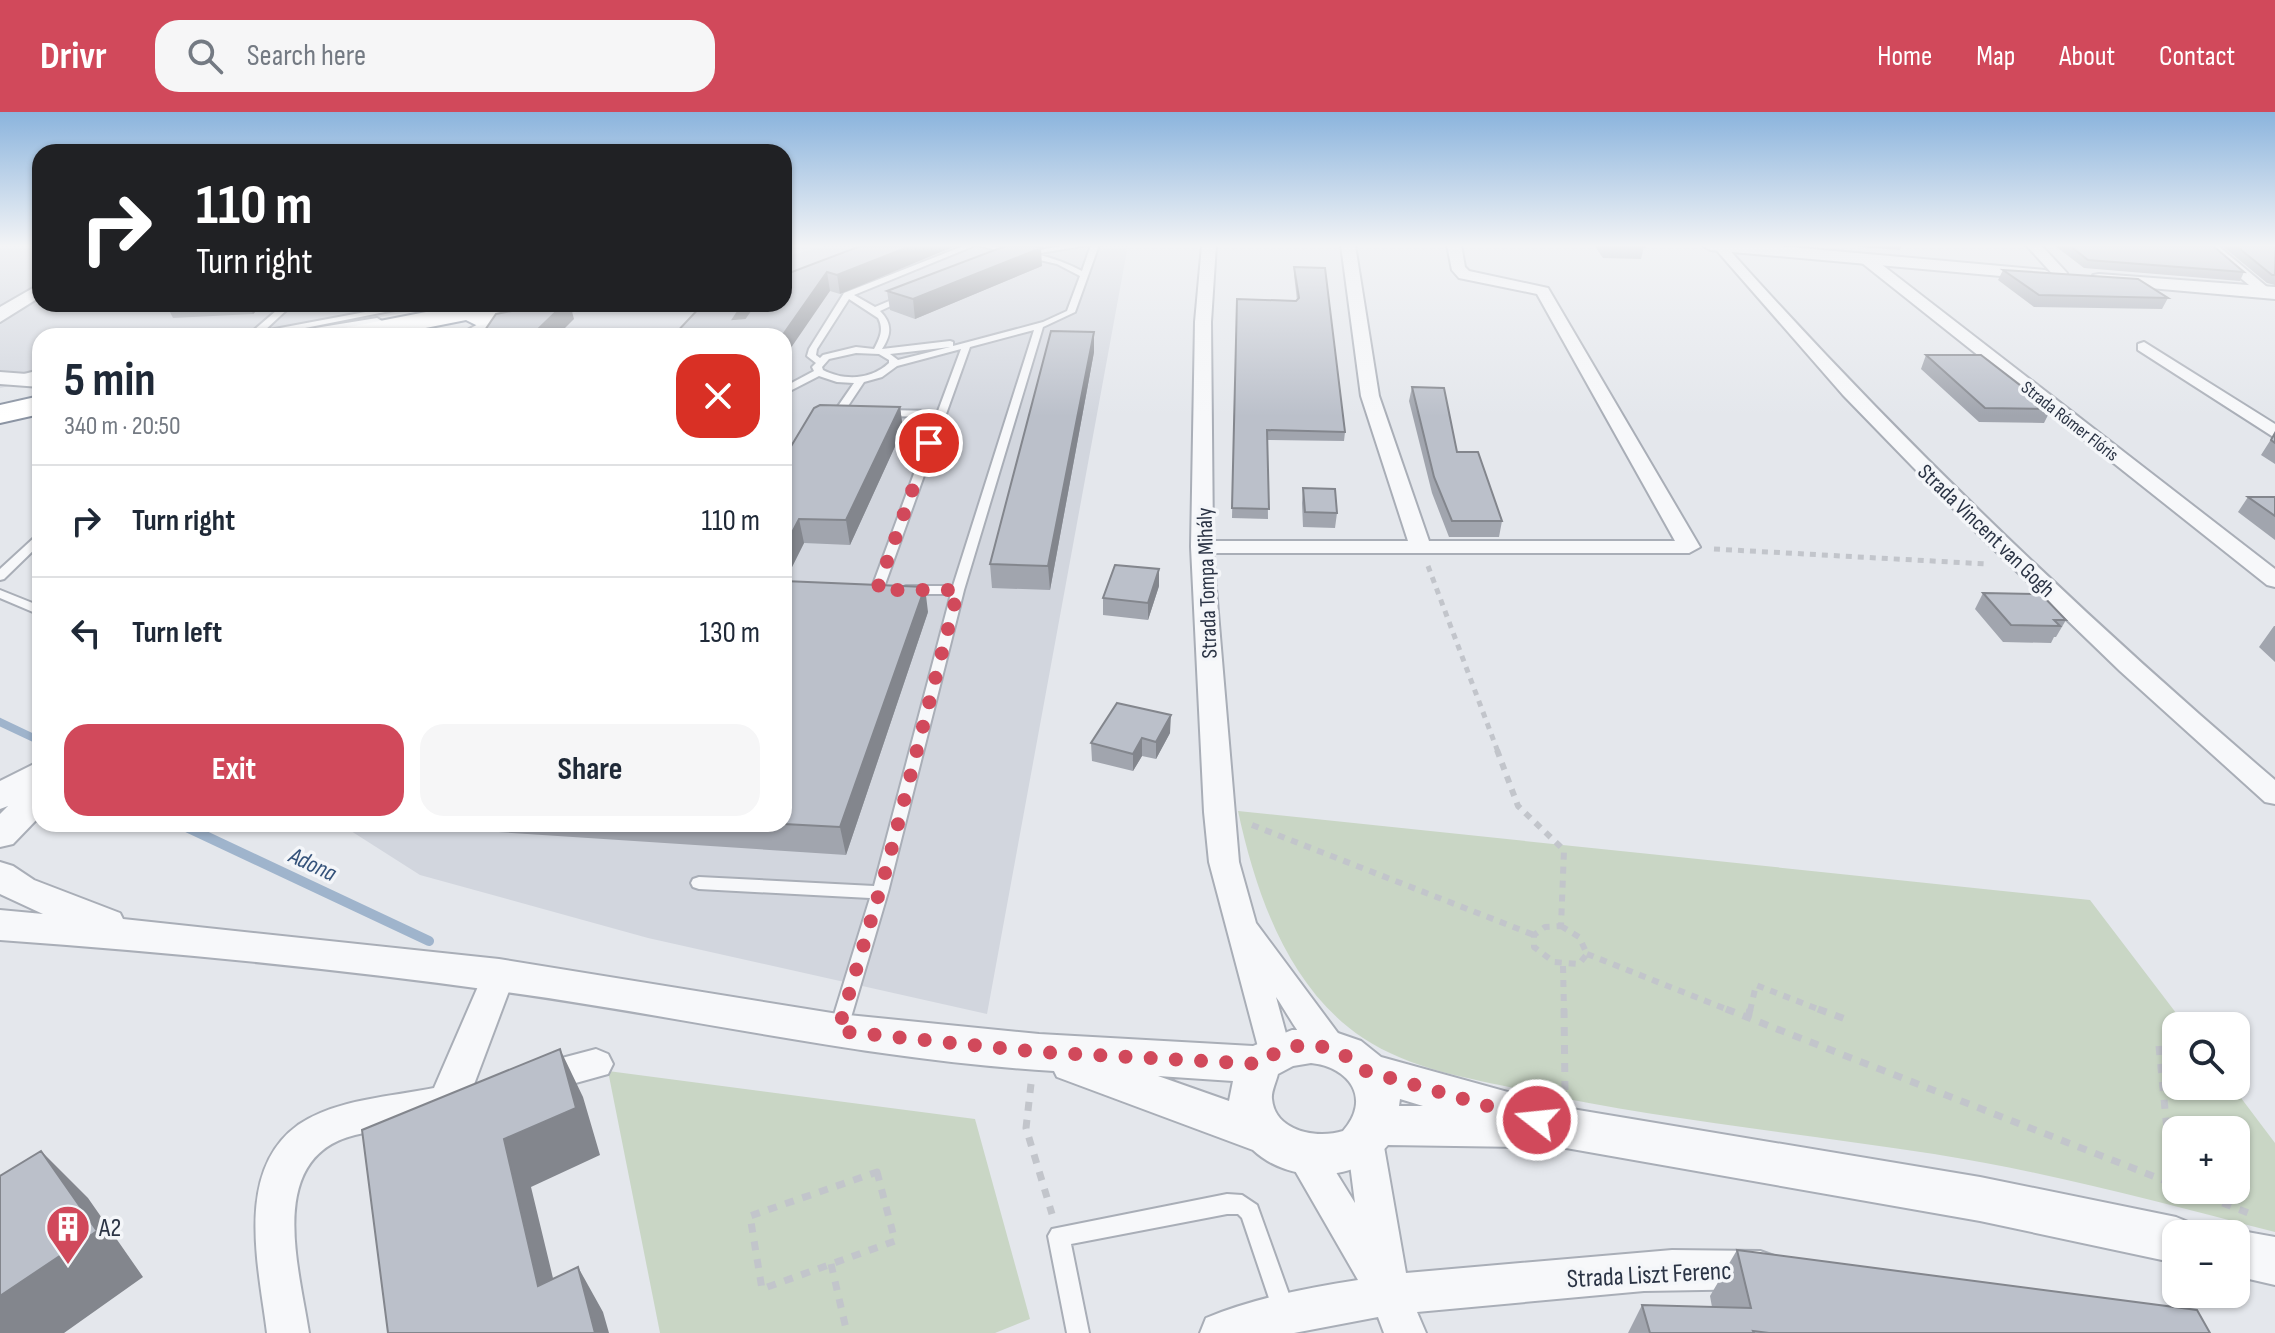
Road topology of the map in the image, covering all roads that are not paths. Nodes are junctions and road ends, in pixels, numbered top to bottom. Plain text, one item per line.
1 (21, 302) edge
2 (843, 302) edge
3 (860, 302) edge
4 (896, 302) edge
5 (1075, 302) edge
6 (1205, 302) edge
7 (1356, 302) edge
8 (1549, 302) edge
9 (1766, 302) edge
10 (1921, 302) edge
11 (876, 310) junction
12 (280, 312) edge
13 (379, 312) edge
14 (489, 312) edge
15 (503, 312) edge
16 (544, 312) edge
17 (0, 316) edge
18 (461, 325) edge
19 (1039, 326) junction
20 (261, 328) edge
21 (294, 328) edge
22 (418, 328) edge
23 (424, 328) edge
24 (429, 328) edge
25 (967, 344) junction
26 (2144, 347) dead end
27 (879, 351) junction
28 (894, 364) junction
29 (820, 367) junction
30 (32, 376) edge
31 (861, 379) junction
32 (32, 382) edge
33 (792, 386) edge
34 (3, 387) edge
35 (32, 393) edge
36 (32, 407) edge
37 (839, 412) junction
38 (855, 412) edge
39 (870, 413) edge
40 (0, 414) edge
41 (940, 414) junction
42 (825, 419) edge
43 (2275, 432) edge
44 (32, 546) edge
45 (1202, 547) junction
46 (1421, 547) junction
47 (0, 576) edge
48 (2275, 580) edge
49 (862, 589) edge
50 (877, 590) junction
51 (958, 590) junction
52 (0, 594) edge
53 (32, 608) edge
54 (32, 777) edge
55 (2275, 795) edge
56 (0, 797) edge
57 (32, 804) edge
58 (0, 835) edge
59 (0, 875) edge
60 (699, 883) dead end
61 (880, 892) junction
62 (1238, 919) junction
63 (0, 925) edge
64 (135, 935) junction
65 (499, 975) junction
66 (838, 1031) junction
67 (1039, 1052) junction
68 (1266, 1058) junction
69 (1349, 1060) junction
70 (596, 1064) dead end
71 (446, 1102) junction
72 (1566, 1128) junction
73 (1370, 1133) junction
74 (1265, 1134) junction
75 (1305, 1155) junction
76 (2162, 1237) edge
77 (1797, 1272) edge
78 (1389, 1293) junction
79 (1284, 1312) junction
80 (288, 1333) edge
81 (1078, 1333) edge
82 (1221, 1333) edge
83 (1405, 1333) edge

1 - 17 street
2 - 29 lane
3 - 11 lane
4 - 11 lane
5 - 19 lane
6 - 45 street, Strada Tompa Mihály
7 - 46 street
8 - 46 street
9 - 55 street, Strada Vincent van Gogh
10 - 48 street, Strada Rómer Flóris
11 - 27 lane
12 - 20 lane
13 - 21 lane
14 - 18 highway
15 - 23 highway
16 - 18 street
18 - 22 street
18 - 24 highway
19 - 25 lane
19 - 51 lane
25 - 27 lane
25 - 28 lane
25 - 41 lane
26 - 43 street
27 - 28 lane
27 - 29 lane
28 - 31 lane
29 - 31 lane
29 - 33 lane
30 - 34 lane
31 - 37 lane
32 - 34 street
34 - 35 highway
36 - 40 highway
37 - 38 lane
37 - 42 lane
39 - 41 lane
41 - 50 lane
44 - 47 lane
45 - 46 street
45 - 62 street, Strada Tompa Mihály
49 - 50 lane
50 - 51 lane
51 - 61 lane
52 - 53 lane
54 - 56 street
57 - 58 street
59 - 64 street
60 - 61 lane
61 - 66 lane
62 - 68 street, Strada Tompa Mihály
62 - 69 street, Strada Tompa Mihály
63 - 64 street
64 - 65 street
65 - 66 street
65 - 71 street
66 - 67 street
67 - 68 street
67 - 74 street
68 - 69 street
68 - 74 street
69 - 72 street
69 - 73 street
70 - 71 street
71 - 80 street
72 - 73 street
72 - 76 street
73 - 75 street
73 - 78 street
74 - 75 street
75 - 78 street
77 - 78 street, Strada Liszt Ferenc
78 - 79 street, Strada Liszt Ferenc
78 - 83 street
79 - 81 lane
79 - 82 street, Strada Liszt Ferenc

